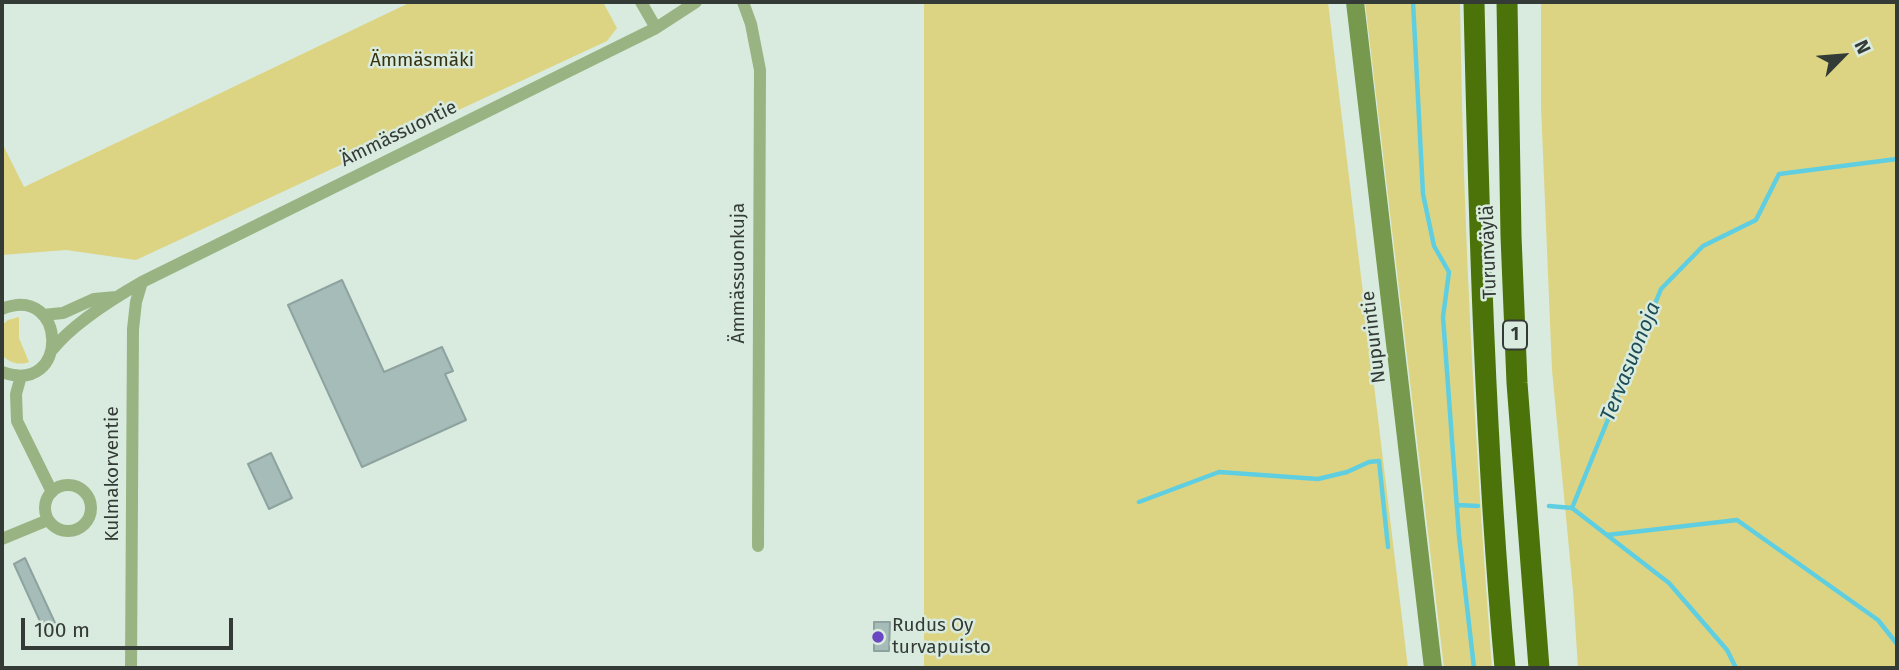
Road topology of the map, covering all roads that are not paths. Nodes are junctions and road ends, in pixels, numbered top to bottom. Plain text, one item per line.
1 (641, 2) edge
2 (696, 2) edge
3 (743, 2) edge
4 (1355, 2) edge
5 (1474, 2) edge
6 (1507, 2) edge
7 (656, 28) junction
8 (142, 282) junction
9 (116, 297) junction
10 (4, 306) edge
11 (43, 315) junction
12 (52, 350) junction
13 (2, 372) edge
14 (21, 376) junction
15 (51, 492) junction
16 (48, 520) junction
17 (2, 539) edge
18 (758, 546) dead end
19 (131, 668) edge
20 (1433, 668) edge
21 (1505, 668) edge
22 (1539, 668) edge

1 - 7 street
2 - 7 street, Ämmässuontie
3 - 18 street, Ämmässuonkuja
4 - 20 main road, Nupurintie
5 - 21 highway, Turunväylä / 1
6 - 22 highway, Turunväylä / 1
7 - 8 street, Ämmässuontie
8 - 9 street, Ämmässuontie
8 - 19 street, Kulmakorventie
9 - 11 street, Ämmässuontie
9 - 12 street, Ämmässuontie
10 - 11 street
11 - 12 street
12 - 14 street, Ämmässuontie
13 - 14 street
14 - 15 street
15 - 16 street
15 - 16 street
16 - 17 street

